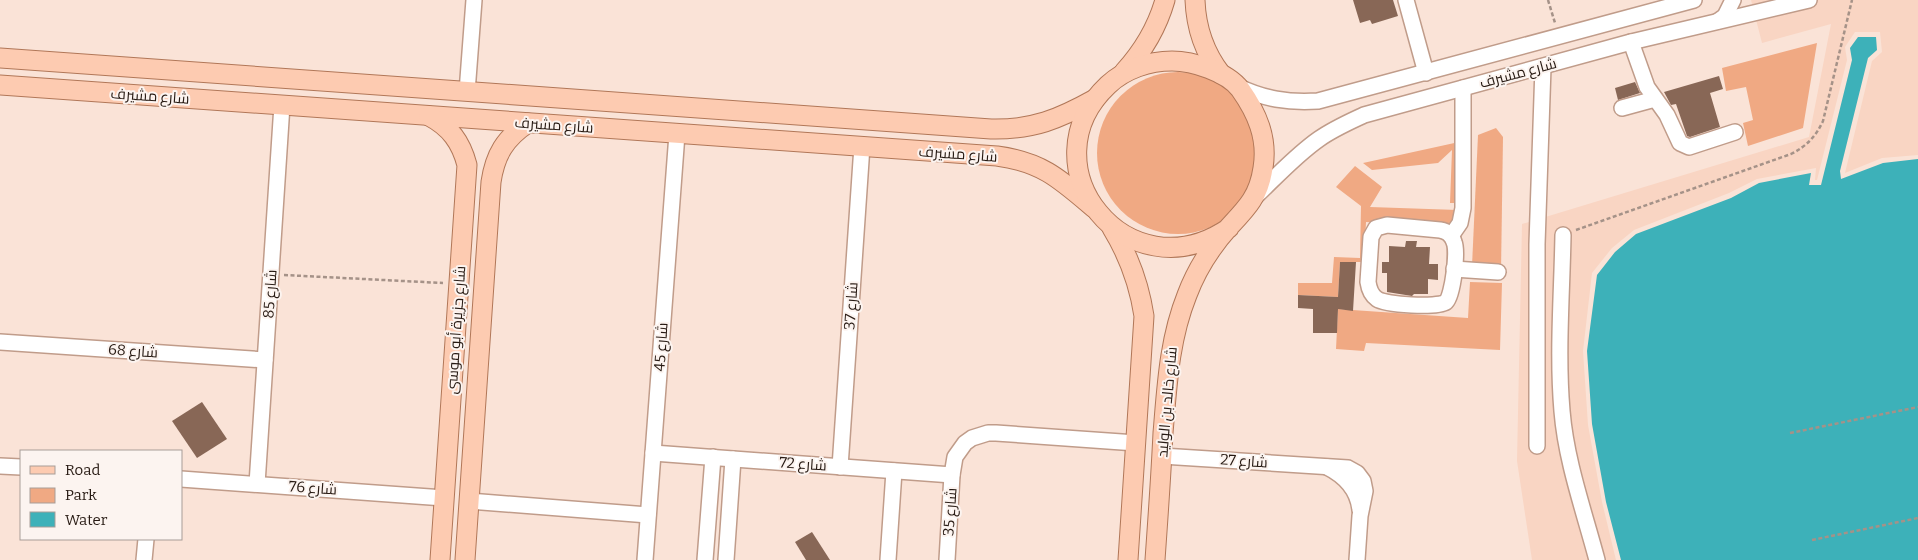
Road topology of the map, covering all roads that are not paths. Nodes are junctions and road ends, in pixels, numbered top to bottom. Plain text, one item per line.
1 (474, 0) edge
2 (1166, 0) edge
3 (1196, 0) edge
4 (1406, 0) edge
5 (1694, 0) edge
6 (1733, 0) edge
7 (1809, 0) edge
8 (1718, 21) junction
9 (1631, 42) junction
10 (0, 58) edge
11 (1543, 66) junction
12 (1426, 73) junction
13 (1120, 76) junction
14 (269, 77) junction
15 (1230, 81) junction
16 (0, 85) edge
17 (1463, 88) junction
18 (467, 92) junction
19 (1095, 99) junction
20 (1655, 99) junction
21 (274, 104) junction
22 (1622, 108) dead end
23 (428, 115) junction
24 (528, 123) junction
25 (1735, 132) dead end
26 (677, 134) junction
27 (862, 146) junction
28 (1252, 200) junction
29 (1094, 208) junction
30 (1112, 227) junction
31 (1228, 228) junction
32 (1563, 234) road end
33 (1451, 236) junction
34 (1454, 269) junction
35 (1498, 272) dead end
36 (458, 308) junction
37 (482, 309) junction
38 (0, 342) edge
39 (266, 360) junction
40 (1136, 443) junction
41 (1537, 446) dead end
42 (653, 453) junction
43 (1162, 456) junction
44 (713, 457) junction
45 (732, 459) junction
46 (0, 466) edge
47 (840, 467) junction
48 (20, 468) edge
49 (953, 470) junction
50 (894, 471) junction
51 (182, 479) edge
52 (257, 484) junction
53 (444, 498) junction
54 (469, 501) junction
55 (648, 515) junction
56 (146, 540) edge
57 (144, 560) edge
58 (440, 560) edge
59 (465, 560) edge
60 (645, 560) edge
61 (705, 560) edge
62 (726, 560) edge
63 (888, 560) edge
64 (947, 560) edge
65 (1128, 560) edge
66 (1155, 560) edge
67 (1357, 560) edge
68 (1597, 560) edge

1 - 18 street
2 - 13 main road
3 - 15 main road
4 - 12 street
5 - 12 street, شارع مشيرف
6 - 8 street
7 - 8 street, شارع مشيرف
8 - 9 street, شارع مشيرف
9 - 11 street, شارع مشيرف
9 - 20 street
10 - 14 main road, شارع مشيرف
11 - 17 street, شارع مشيرف
11 - 41 street
12 - 15 street, شارع مشيرف
13 - 15 main road
13 - 19 main road
14 - 18 main road, شارع مشيرف
14 - 21 main road
15 - 28 main road
16 - 21 main road, شارع مشيرف
17 - 28 street, شارع مشيرف
17 - 33 street
18 - 19 main road, شارع مشيرف
19 - 29 main road
20 - 22 street
20 - 25 street
21 - 23 main road, شارع مشيرف
21 - 39 street, شارع 85
23 - 24 main road, شارع مشيرف
23 - 36 main road, شارع جزيرة أبو موسى
24 - 26 main road, شارع مشيرف
24 - 37 main road, شارع جزيرة أبو موسى
26 - 27 main road, شارع مشيرف
26 - 42 street, شارع 45
27 - 29 main road, شارع مشيرف
27 - 47 street, شارع 37
28 - 31 main road
29 - 30 main road
30 - 31 main road
30 - 40 main road, شارع خالد بن الوليد
31 - 43 main road, شارع خالد بن الوليد
32 - 68 street
33 - 34 street
33 - 34 street
34 - 35 street
36 - 37 main road
36 - 53 main road, شارع جزيرة أبو موسى
37 - 54 main road, شارع جزيرة أبو موسى
38 - 39 street, شارع 68
39 - 52 street, شارع 85
40 - 49 street
40 - 65 main road, شارع خالد بن الوليد
42 - 44 street, شارع 72
42 - 55 street, شارع 45
43 - 66 main road, شارع خالد بن الوليد
43 - 67 street, شارع 27
44 - 45 street, شارع 72
44 - 61 street
45 - 47 street, شارع 72
45 - 62 street
46 - 48 street
47 - 50 street, شارع 72
49 - 50 street, شارع 72
49 - 64 street, شارع 35
50 - 63 street
51 - 52 street, شارع 76
52 - 53 street, شارع 76
53 - 58 main road, شارع جزيرة أبو موسى
54 - 55 street
54 - 59 main road, شارع جزيرة أبو موسى
55 - 60 street, شارع 45
56 - 57 street

